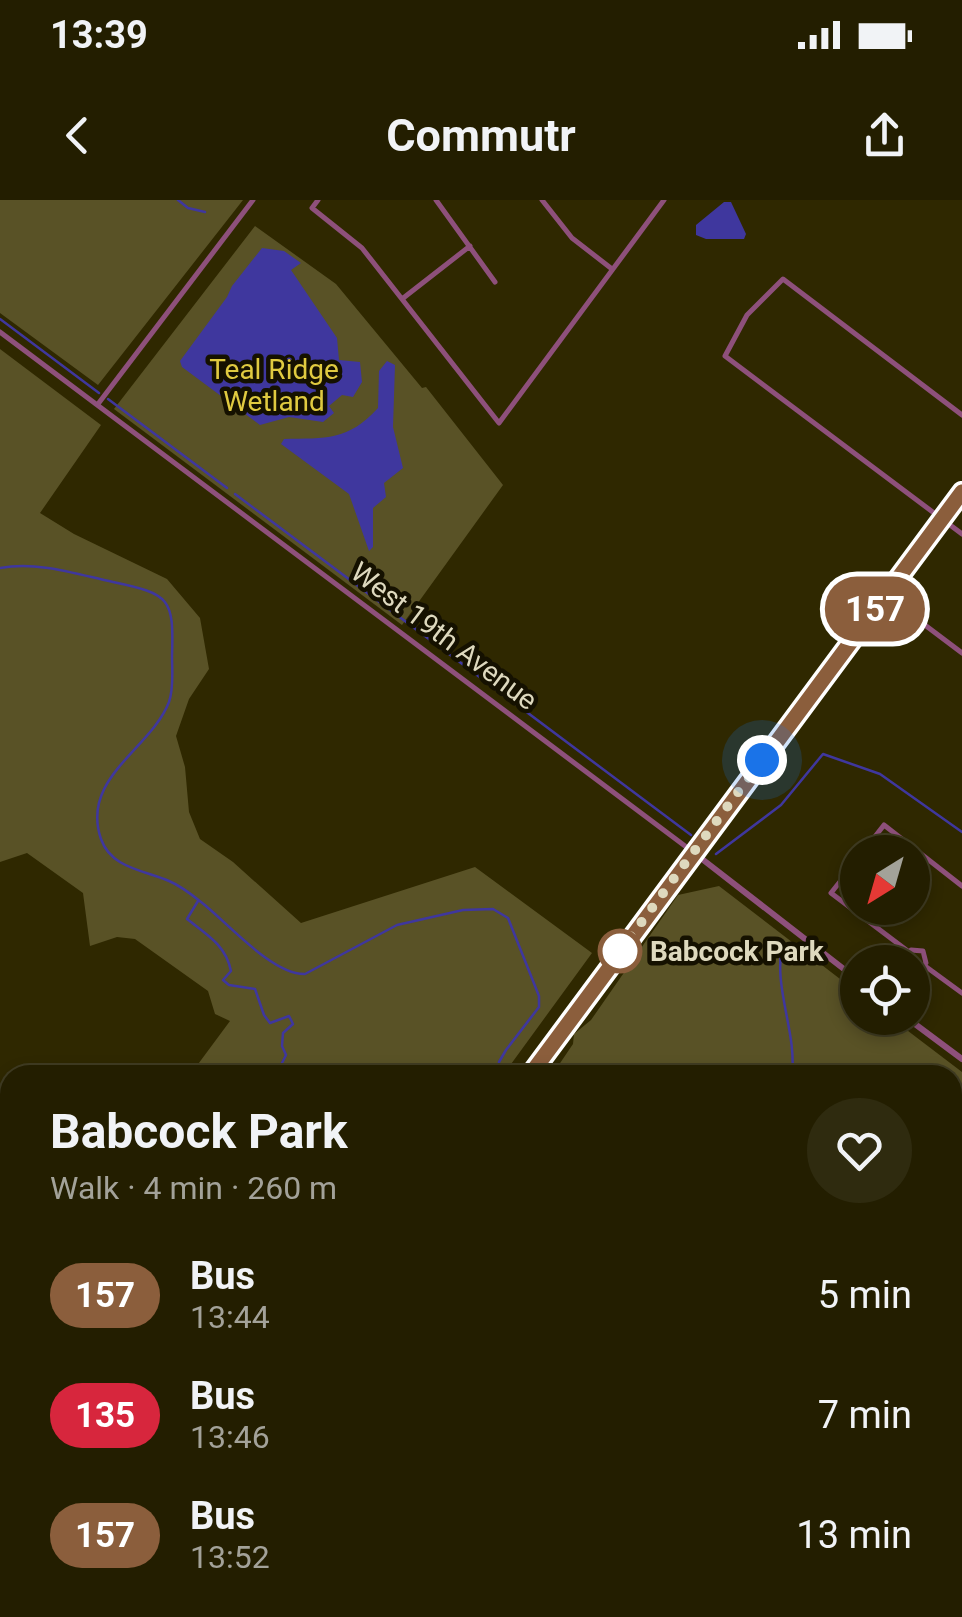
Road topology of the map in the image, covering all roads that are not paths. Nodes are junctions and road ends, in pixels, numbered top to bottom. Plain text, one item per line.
1 (253, 200) edge
2 (318, 200) edge
3 (436, 200) edge
4 (542, 200) edge
5 (664, 200) edge
6 (470, 246) junction
7 (612, 269) junction
8 (495, 282) dead end
9 (402, 299) junction
10 (0, 332) edge
11 (98, 404) junction
12 (962, 415) edge
13 (962, 492) edge
14 (942, 519) junction
15 (962, 534) edge
16 (885, 595) junction
17 (962, 653) edge
18 (876, 835) edge
19 (897, 835) edge
20 (693, 852) junction
21 (930, 861) edge
22 (840, 882) edge
23 (962, 886) edge
24 (840, 900) edge
25 (873, 925) edge
26 (899, 945) edge
27 (840, 966) edge
28 (930, 970) edge
29 (962, 993) edge
30 (930, 1035) edge
31 (962, 1059) edge
32 (537, 1065) edge

1 - 11 street
2 - 9 street
3 - 6 street
4 - 7 street
5 - 7 street
6 - 8 street
6 - 9 street
7 - 9 street
10 - 11 street, West 19th Avenue
11 - 20 street, West 19th Avenue
12 - 14 street
13 - 14 street
14 - 15 street
14 - 16 street
16 - 17 street
16 - 20 street
18 - 19 street
20 - 27 street, West 19th Avenue
20 - 32 main road
21 - 23 street
22 - 24 street
25 - 26 street
28 - 29 street
30 - 31 street

